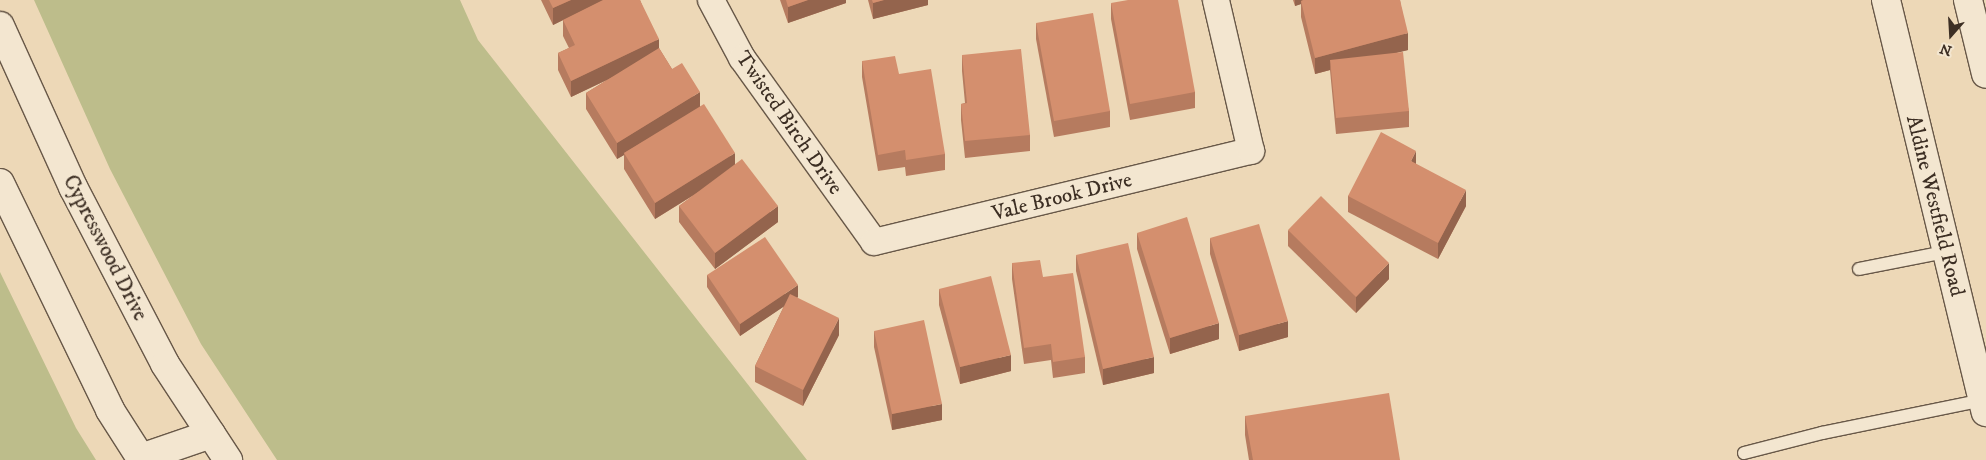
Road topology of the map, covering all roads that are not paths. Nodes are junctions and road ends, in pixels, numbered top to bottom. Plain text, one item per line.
1 (711, 0) edge
2 (1216, 0) edge
3 (1886, 0) edge
4 (1968, 0) edge
5 (0, 26) edge
6 (1986, 74) edge
7 (0, 183) edge
8 (874, 242) joint
9 (1945, 252) junction
10 (1859, 269) dead end
11 (1985, 404) edge
12 (211, 434) junction
13 (1744, 453) dead end
14 (142, 459) edge
15 (228, 460) edge

1 - 8 street, Twisted Birch Drive
2 - 8 street, Vale Brook Drive
3 - 9 main road, Aldine Westfield Road
4 - 6 main road
5 - 12 main road, Cypresswood Drive
7 - 14 main road
9 - 10 lane
9 - 11 main road, Aldine Westfield Road
11 - 13 lane
12 - 14 main road
12 - 15 main road, Cypresswood Drive

